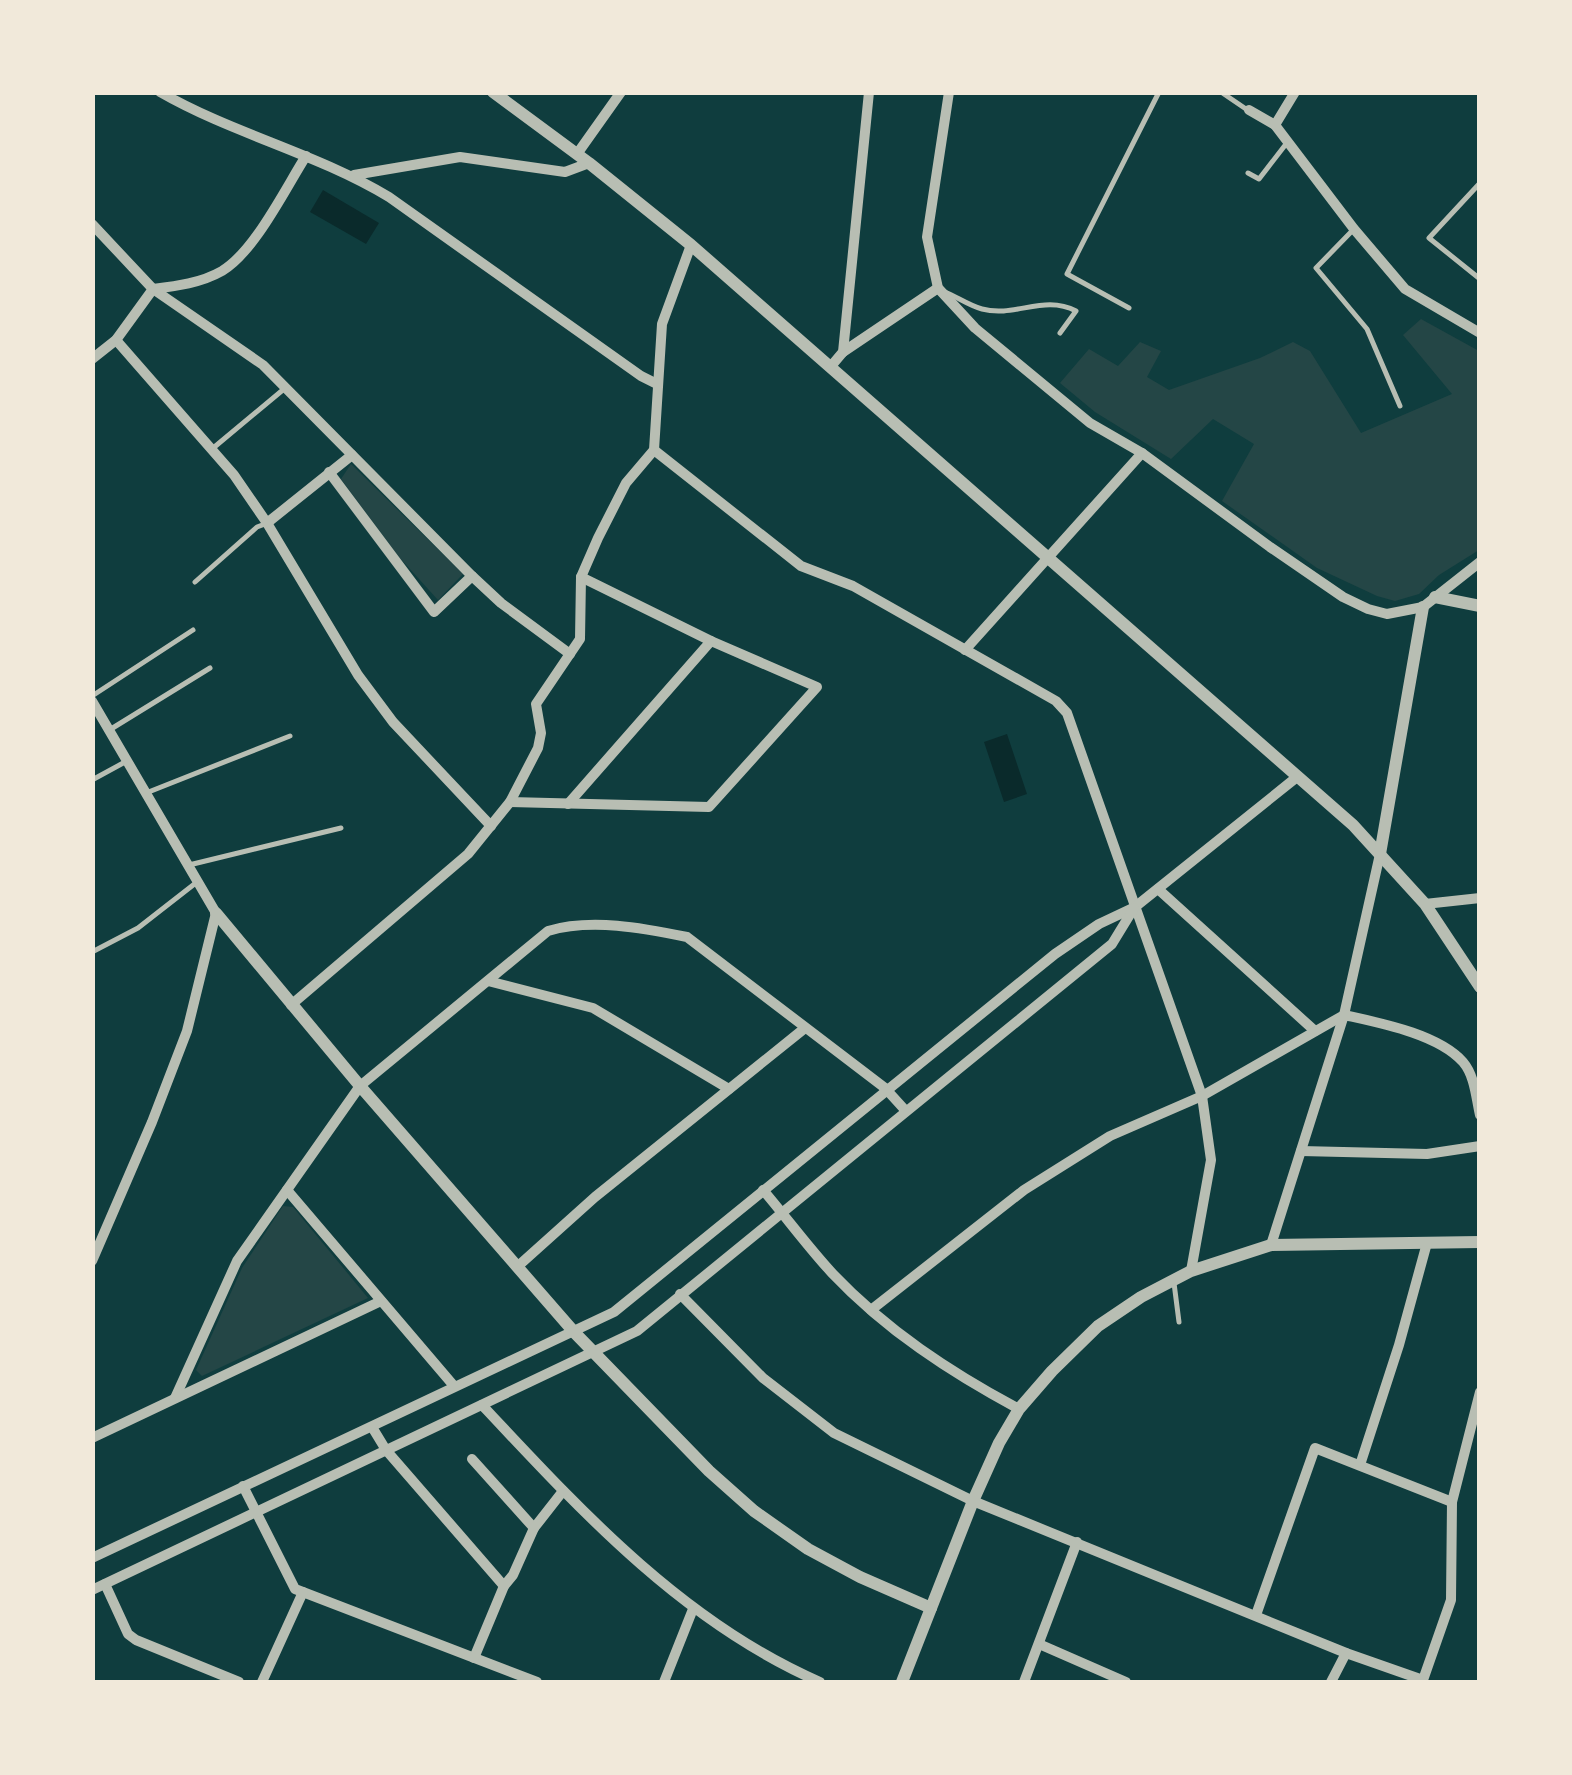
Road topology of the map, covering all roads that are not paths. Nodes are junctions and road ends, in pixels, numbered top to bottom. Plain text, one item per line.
1 (160, 92) edge
2 (493, 92) edge
3 (622, 92) edge
4 (868, 92) edge
5 (949, 92) edge
6 (1158, 92) edge
7 (1221, 92) edge
8 (1295, 92) edge
9 (1249, 110) joint
10 (1275, 124) junction
11 (1288, 142) junction
12 (577, 154) junction
13 (306, 156) junction
14 (589, 163) junction
15 (1248, 172) dead end
16 (353, 176) junction
17 (1480, 183) edge
18 (96, 227) edge
19 (1354, 228) junction
20 (92, 243) edge
21 (691, 245) junction
22 (1480, 279) edge
23 (938, 288) junction
24 (153, 289) junction
25 (1129, 308) dead end
26 (1480, 333) edge
27 (1060, 334) dead end
28 (116, 340) junction
29 (842, 352) junction
30 (92, 359) edge
31 (832, 365) junction
32 (657, 384) junction
33 (286, 387) junction
34 (1400, 406) dead end
35 (212, 449) junction
36 (654, 450) junction
37 (1142, 453) junction
38 (352, 455) junction
39 (330, 472) junction
40 (268, 523) junction
41 (1049, 556) junction
42 (1480, 562) edge
43 (472, 576) junction
44 (581, 576) junction
45 (195, 582) dead end
46 (1436, 597) junction
47 (1480, 606) edge
48 (1423, 607) junction
49 (192, 630) dead end
50 (711, 642) junction
51 (965, 650) junction
52 (570, 654) junction
53 (210, 668) dead end
54 (92, 698) edge
55 (111, 729) junction
56 (290, 736) dead end
57 (128, 760) junction
58 (1297, 777) junction
59 (92, 780) edge
60 (146, 793) junction
61 (510, 802) junction
62 (568, 804) junction
63 (490, 826) junction
64 (341, 828) dead end
65 (1380, 854) junction
66 (188, 865) junction
67 (196, 882) junction
68 (1158, 889) junction
69 (1480, 898) edge
70 (1425, 904) junction
71 (1135, 907) junction
72 (216, 913) junction
73 (92, 952) edge
74 (488, 981) junction
75 (1480, 986) edge
76 (291, 1004) junction
77 (1344, 1015) junction
78 (805, 1028) junction
79 (1315, 1032) junction
80 (360, 1086) junction
81 (886, 1088) junction
82 (729, 1089) junction
83 (1202, 1096) junction
84 (905, 1110) junction
85 (1480, 1115) edge
86 (1480, 1146) edge
87 (1300, 1152) junction
88 (287, 1190) junction
89 (762, 1190) junction
90 (781, 1212) junction
91 (1480, 1242) edge
92 (1427, 1243) junction
93 (1271, 1245) junction
94 (92, 1260) edge
95 (518, 1267) junction
96 (1192, 1270) junction
97 (1173, 1280) junction
98 (680, 1294) junction
99 (381, 1301) junction
100 (871, 1310) junction
101 (1178, 1322) dead end
102 (574, 1332) junction
103 (592, 1351) junction
104 (454, 1386) junction
105 (1480, 1392) edge
106 (176, 1398) junction
107 (482, 1405) junction
108 (1019, 1409) junction
109 (372, 1427) junction
110 (92, 1438) edge
111 (386, 1450) junction
112 (472, 1459) dead end
113 (1360, 1464) junction
114 (243, 1486) junction
115 (563, 1491) junction
116 (973, 1501) junction
117 (1452, 1502) junction
118 (257, 1514) junction
119 (534, 1528) junction
120 (1077, 1542) junction
121 (92, 1558) edge
122 (105, 1584) junction
123 (504, 1586) junction
124 (92, 1590) edge
125 (303, 1592) junction
126 (931, 1608) junction
127 (693, 1609) junction
128 (1256, 1615) junction
129 (1039, 1644) junction
130 (1346, 1653) junction
131 (474, 1658) junction
132 (790, 1670) junction
133 (1423, 1681) edge
134 (239, 1682) edge
135 (262, 1682) edge
136 (537, 1682) edge
137 (664, 1682) edge
138 (785, 1682) edge
139 (820, 1682) edge
140 (902, 1682) edge
141 (1024, 1682) edge
142 (1126, 1682) edge
143 (1331, 1682) edge

1 - 13 street
2 - 12 street
3 - 12 street
4 - 29 street
5 - 23 street
6 - 25 lane
7 - 9 lane
8 - 10 street
9 - 10 street
10 - 11 street
11 - 15 lane
11 - 19 street
12 - 14 street
13 - 16 street
13 - 24 street
14 - 16 street
14 - 21 street
16 - 32 street
17 - 22 lane
18 - 20 lane
18 - 24 street
19 - 26 street
19 - 34 lane
21 - 31 street
21 - 32 street
23 - 27 lane
23 - 29 street
23 - 37 street
24 - 28 street
24 - 33 street
28 - 30 street
28 - 35 street
29 - 31 street
31 - 41 street
32 - 36 street
33 - 35 lane
33 - 38 street
35 - 40 street
36 - 44 street
36 - 51 street
37 - 41 street
37 - 48 street
38 - 39 street
38 - 43 street
39 - 40 street
39 - 43 street
40 - 45 lane
40 - 63 street
41 - 51 street
41 - 58 street
42 - 46 street
43 - 52 street
44 - 50 street
44 - 52 street
46 - 47 street
46 - 48 street
48 - 65 street
49 - 54 lane
50 - 62 street
50 - 62 street
51 - 71 street
52 - 61 street
53 - 55 lane
54 - 55 street
55 - 57 street
56 - 60 lane
57 - 59 lane
57 - 60 street
58 - 65 street
58 - 68 street
60 - 66 street
61 - 62 street
61 - 63 street
63 - 76 street
64 - 66 lane
65 - 70 street
65 - 77 street
66 - 67 street
67 - 72 street
67 - 73 lane
68 - 71 street
68 - 79 street
69 - 70 street
70 - 75 street
71 - 81 street
71 - 83 street
71 - 84 street
72 - 76 street
72 - 94 street
74 - 78 street
74 - 80 street
74 - 82 street
76 - 80 street
77 - 79 street
77 - 85 street
77 - 87 street
78 - 81 street
78 - 82 street
79 - 83 street
80 - 88 street
80 - 95 street
81 - 84 street
81 - 89 street
82 - 95 street
83 - 96 street
83 - 100 street
84 - 90 street
86 - 87 street
87 - 93 street
88 - 99 street
88 - 106 street
89 - 90 street
89 - 102 street
90 - 98 street
90 - 100 street
91 - 92 street
92 - 93 street
92 - 113 street
93 - 96 street
95 - 102 street
96 - 97 street
97 - 101 lane
97 - 108 street
98 - 103 street
98 - 116 street
99 - 104 street
99 - 106 street
100 - 108 street
102 - 103 street
102 - 104 street
103 - 107 street
103 - 126 street
104 - 109 street
105 - 117 street
106 - 110 street
107 - 111 street
107 - 115 street
108 - 116 street
109 - 111 street
109 - 114 street
111 - 118 street
111 - 123 street
112 - 119 street
113 - 117 street
113 - 128 street
114 - 118 street
114 - 121 street
115 - 119 street
115 - 127 street
116 - 120 street
116 - 126 street
117 - 133 street
118 - 122 street
118 - 125 street
119 - 123 street
120 - 128 street
120 - 129 street
122 - 124 street
122 - 134 street
123 - 131 street
125 - 131 street
125 - 135 street
126 - 140 street
127 - 132 street
127 - 137 street
128 - 130 street
129 - 141 street
129 - 142 street
130 - 133 street
130 - 143 street
131 - 136 street
132 - 138 street
132 - 139 street

